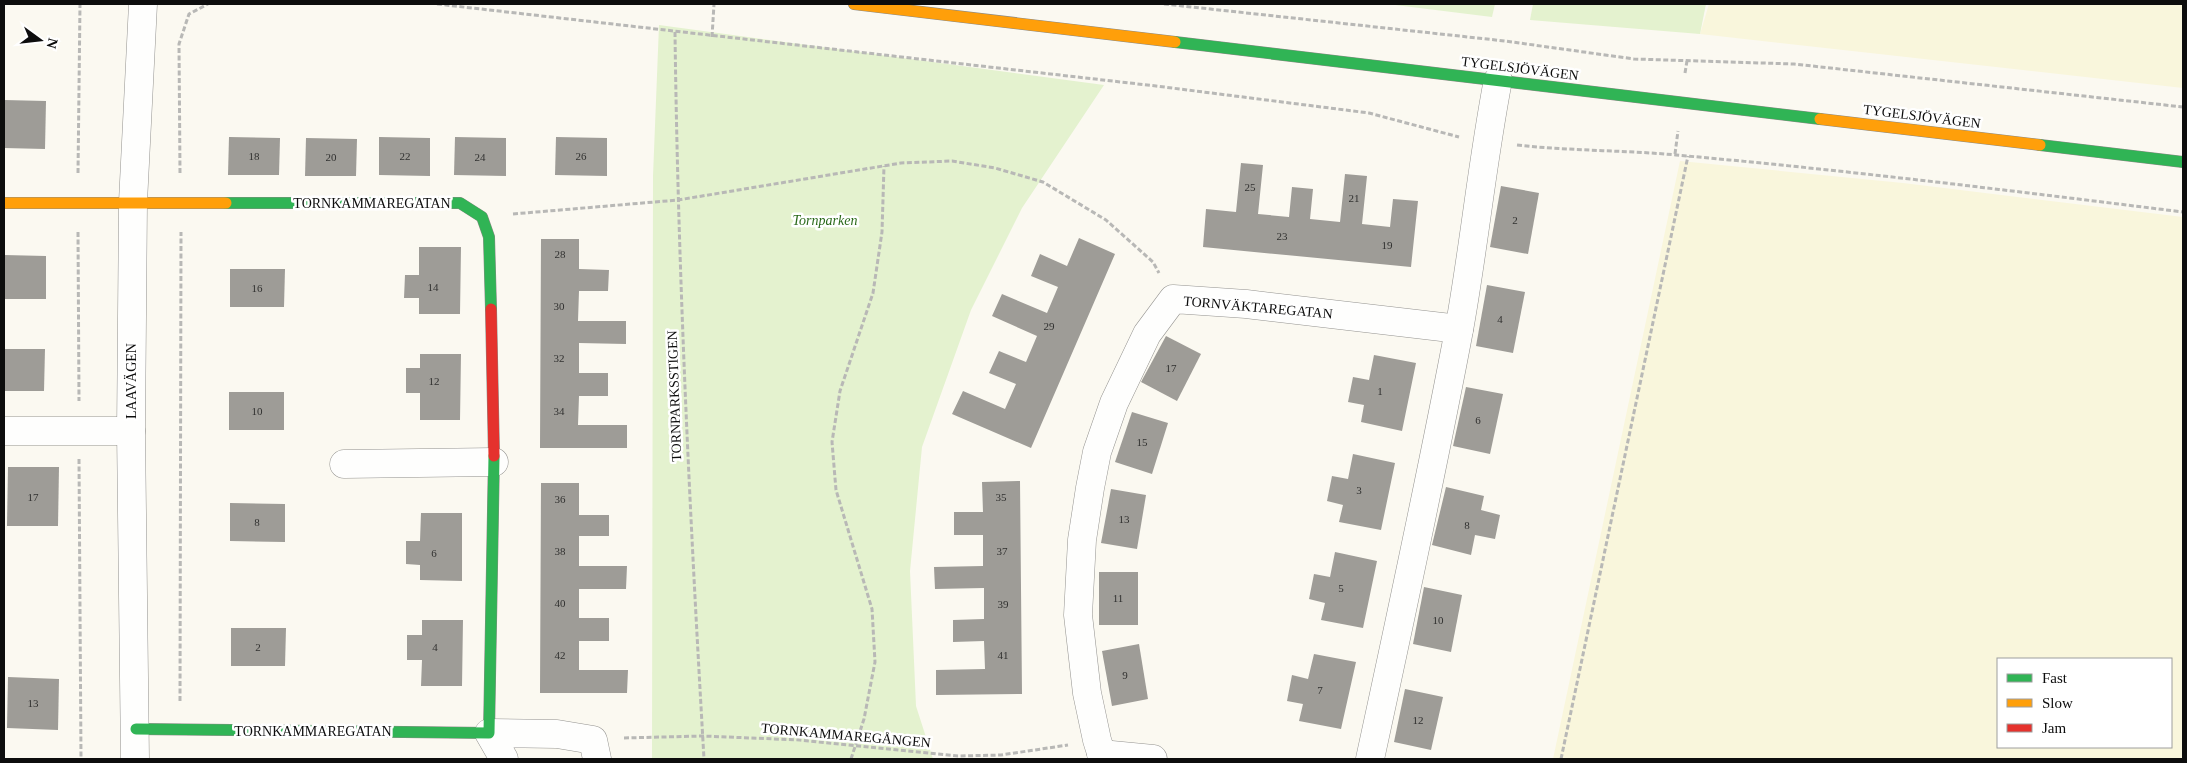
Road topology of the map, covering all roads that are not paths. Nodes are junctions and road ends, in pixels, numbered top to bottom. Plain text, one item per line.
1 (143, 4) edge
2 (854, 4) edge
3 (1498, 80) junction
4 (2183, 162) edge
5 (132, 202) junction
6 (4, 203) edge
7 (1459, 329) junction
8 (4, 431) edge
9 (131, 431) junction
10 (494, 462) junction
11 (344, 464) dead end
12 (136, 729) junction
13 (490, 733) junction
14 (595, 749) edge
15 (1100, 751) edge
16 (135, 759) edge
17 (504, 759) edge
18 (1153, 759) edge
19 (1370, 759) edge

1 - 5 street, LAAVÄGEN
2 - 3 street, TYGELSJÖVÄGEN
3 - 4 street, TYGELSJÖVÄGEN
3 - 7 street
5 - 6 street, TORNKAMMAREGATAN
5 - 9 street, LAAVÄGEN
5 - 10 street, TORNKAMMAREGATAN
7 - 15 street, TORNVÄKTAREGATAN
7 - 19 street
8 - 9 street
9 - 12 street, LAAVÄGEN
10 - 11 street
10 - 13 street
12 - 13 street, TORNKAMMAREGATAN
12 - 16 street, LAAVÄGEN
13 - 14 street, TORNKAMMAREGATAN
13 - 17 street
15 - 18 street

